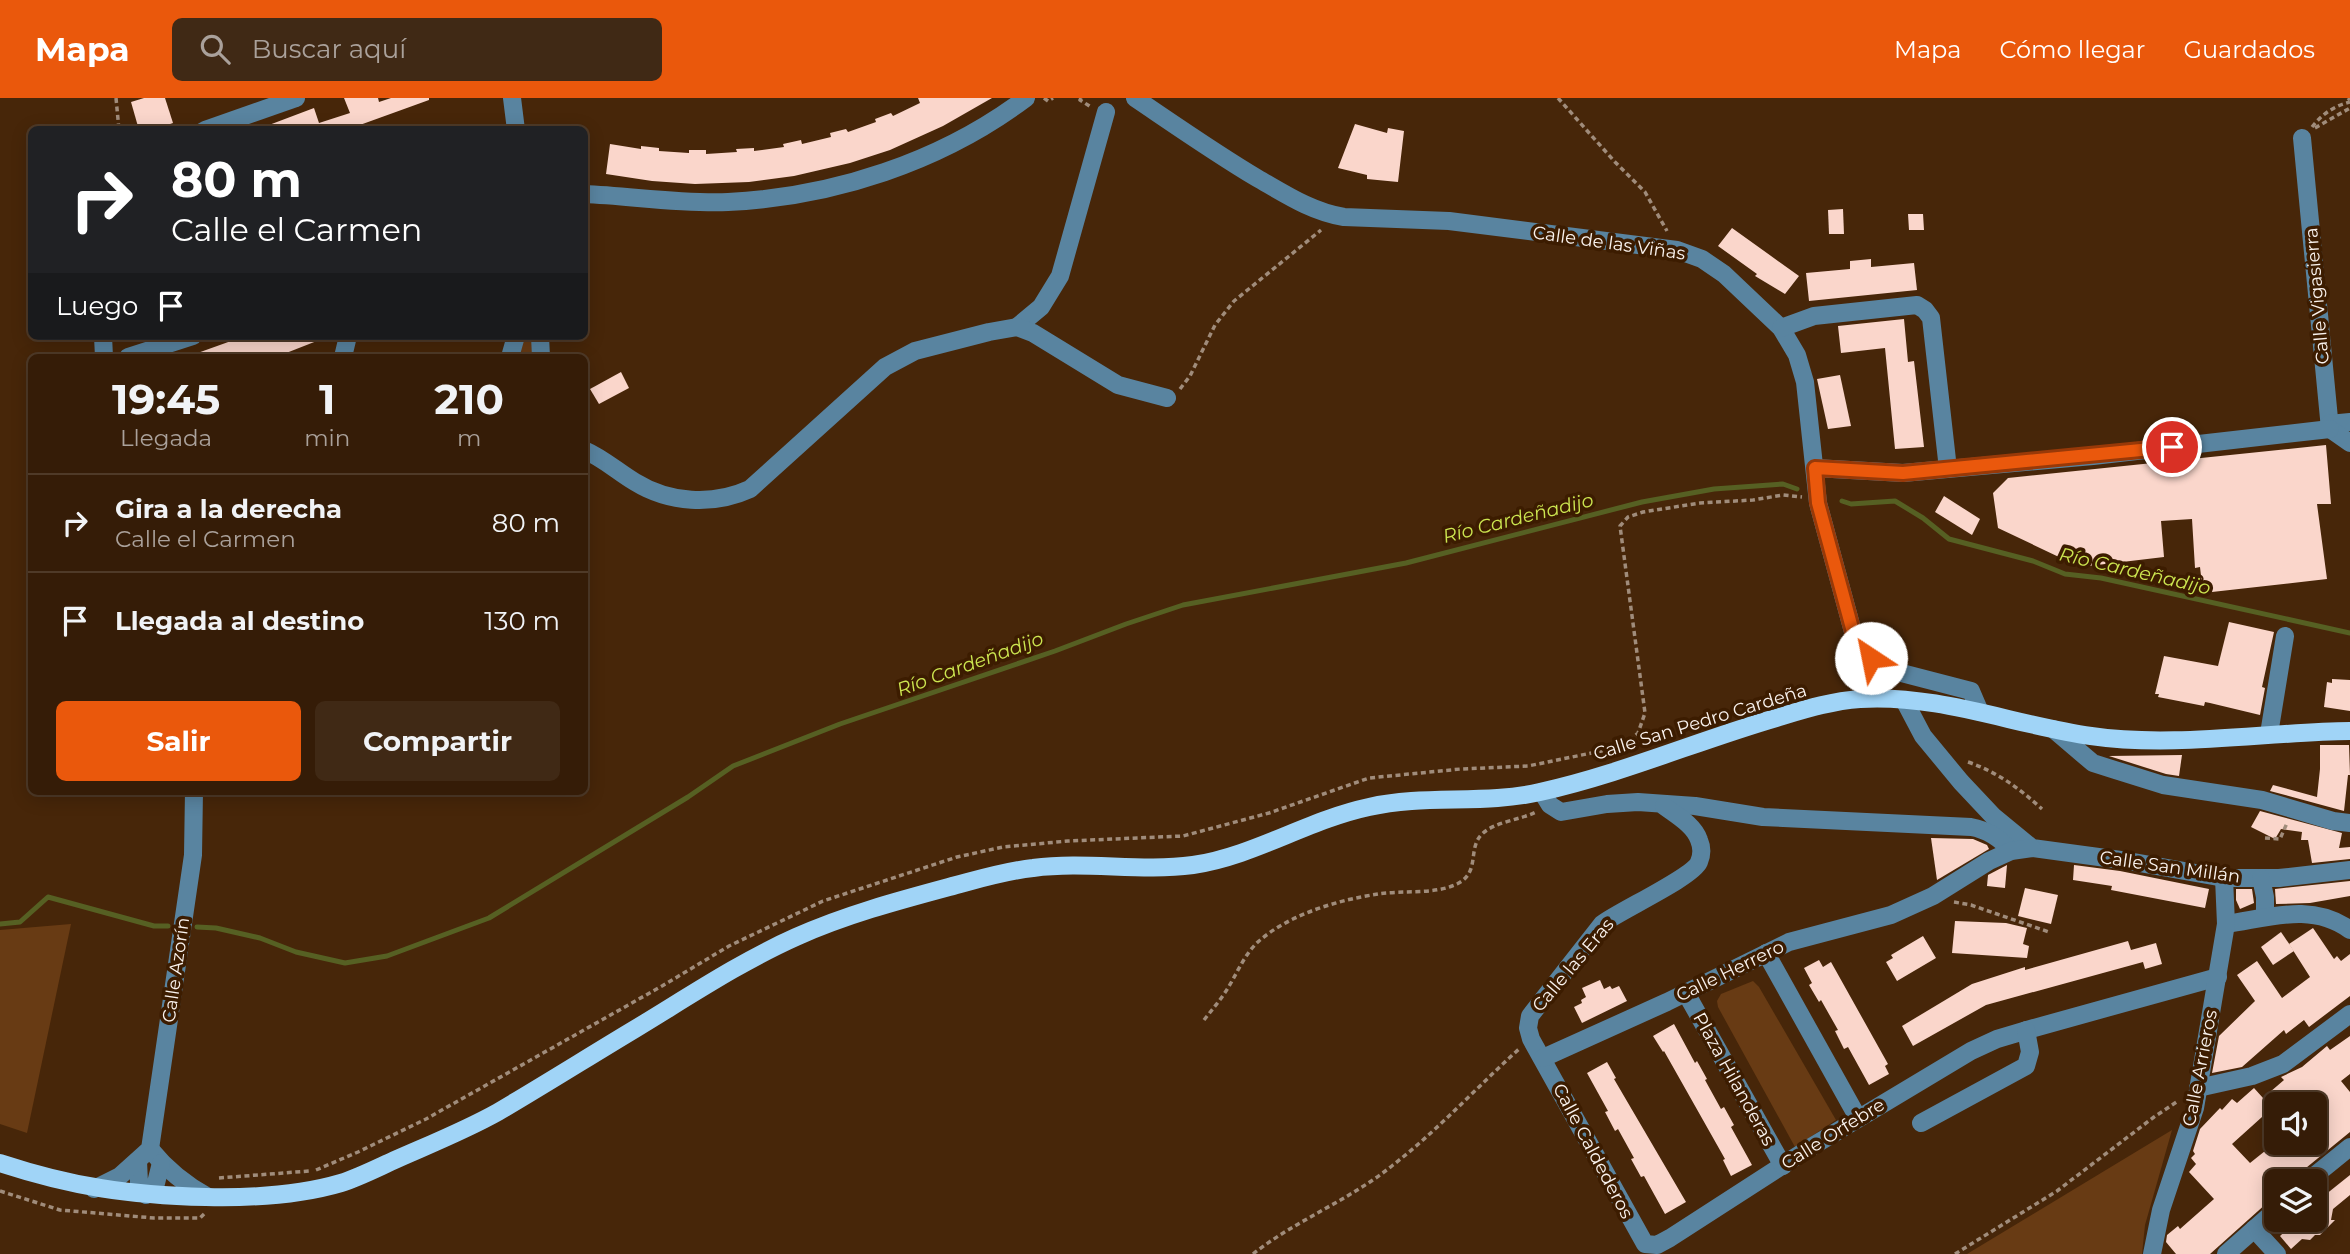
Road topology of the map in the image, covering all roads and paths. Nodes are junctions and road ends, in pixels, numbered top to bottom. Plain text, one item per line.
1 (116, 98) edge
2 (296, 98) edge
3 (512, 98) edge
4 (1026, 98) edge
5 (1044, 98) edge
6 (1053, 98) edge
7 (1135, 98) edge
8 (1559, 98) edge
9 (2349, 100) edge
10 (2350, 108) edge
11 (1106, 112) dead end
12 (2319, 118) dead end
13 (119, 126) edge
14 (216, 126) edge
15 (516, 126) edge
16 (2302, 138) joint
17 (588, 194) edge
18 (1344, 217) junction
19 (1677, 250) junction
20 (1017, 327) junction
21 (1781, 328) junction
22 (183, 340) edge
23 (139, 354) edge
24 (1167, 398) joint
25 (2350, 422) edge
26 (2329, 426) junction
27 (2350, 443) edge
28 (588, 449) edge
29 (1815, 468) junction
30 (1948, 469) junction
31 (2285, 636) dead end
32 (1904, 700) junction
33 (1980, 712) junction
34 (2053, 729) junction
35 (2350, 731) edge
36 (2269, 734) junction
37 (1963, 761) dead end
38 (194, 795) edge
39 (1546, 798) junction
40 (1664, 806) junction
41 (2042, 809) dead end
42 (2295, 809) junction
43 (2350, 809) edge
44 (2350, 822) edge
45 (2265, 838) dead end
46 (2032, 848) junction
47 (2011, 851) junction
48 (2350, 870) edge
49 (2224, 878) junction
50 (2261, 878) junction
51 (1923, 901) junction
52 (2265, 917) junction
53 (2226, 924) junction
54 (2348, 927) edge
55 (2049, 932) dead end
56 (1766, 953) junction
57 (2218, 977) junction
58 (1686, 993) junction
59 (2350, 1014) edge
60 (1204, 1020) dead end
61 (2026, 1030) junction
62 (1531, 1039) junction
63 (1543, 1058) junction
64 (2198, 1088) junction
65 (1858, 1118) junction
66 (1921, 1123) dead end
67 (2350, 1147) edge
68 (150, 1158) junction
69 (0, 1163) edge
70 (1783, 1166) junction
71 (2323, 1169) edge
72 (93, 1189) junction
73 (146, 1195) junction
74 (208, 1197) junction
75 (2264, 1220) edge
76 (2254, 1229) junction
77 (1645, 1244) joint
78 (1253, 1254) edge
79 (1955, 1254) edge
80 (2152, 1254) edge
81 (2226, 1254) edge
82 (2277, 1254) edge

1 - 13 path
2 - 14 street
3 - 15 street
4 - 17 street
5 - 6 path
7 - 18 street, Calle de las Viñas
8 - 19 path
9 - 12 path
10 - 16 path
11 - 20 street
16 - 26 street, Calle Vigasierra
18 - 19 street, Calle de las Viñas
18 - 24 path
19 - 21 street, Calle de las Viñas
20 - 24 street
20 - 28 street
21 - 29 street, Calle de las Viñas
21 - 30 street
22 - 23 street
25 - 26 street
26 - 27 street
26 - 30 street
29 - 30 street
29 - 33 street, Calle de las Viñas
31 - 36 street
32 - 33 main road, Calle San Pedro Cardeña
32 - 39 main road, Calle San Pedro Cardeña
32 - 46 street
33 - 34 main road, Calle San Pedro Cardeña
34 - 36 main road, Calle San Pedro Cardeña
34 - 42 street
35 - 36 main road, Calle San Pedro Cardeña
37 - 41 path
38 - 68 street, Calle Azorín
39 - 40 street
39 - 60 path
39 - 74 main road, Calle San Pedro Cardeña
40 - 47 street
40 - 62 street, Calle las Eras
42 - 44 street
42 - 45 path
43 - 44 street
46 - 47 street, Calle San Millán
46 - 49 street, Calle San Millán
47 - 51 street, Calle San Millán
48 - 50 street, Calle San Millán
49 - 50 street, Calle San Millán
49 - 53 street, Calle Arrieros
50 - 52 street
51 - 55 path
51 - 56 street, Calle Herrero
52 - 53 street
52 - 54 street
53 - 57 street, Calle Arrieros
56 - 58 street, Calle Herrero
56 - 65 street
57 - 61 street, Calle Orfebre
57 - 64 street, Calle Arrieros
58 - 63 street, Calle Herrero
58 - 70 street, Plaza Hilanderas
59 - 64 street
61 - 65 street, Calle Orfebre
61 - 66 street
62 - 63 street, Calle las Eras
62 - 78 path
63 - 77 street, Calle Caldederos
64 - 79 path
64 - 80 street, Calle Arrieros
65 - 70 street, Calle Orfebre
67 - 71 street
68 - 72 street
68 - 73 street, Calle Azorín
68 - 74 street
69 - 72 main road, Calle San Pedro Cardeña
70 - 77 street, Calle Orfebre
72 - 73 main road, Calle San Pedro Cardeña
73 - 74 main road, Calle San Pedro Cardeña
75 - 76 street
76 - 81 street
76 - 82 street

